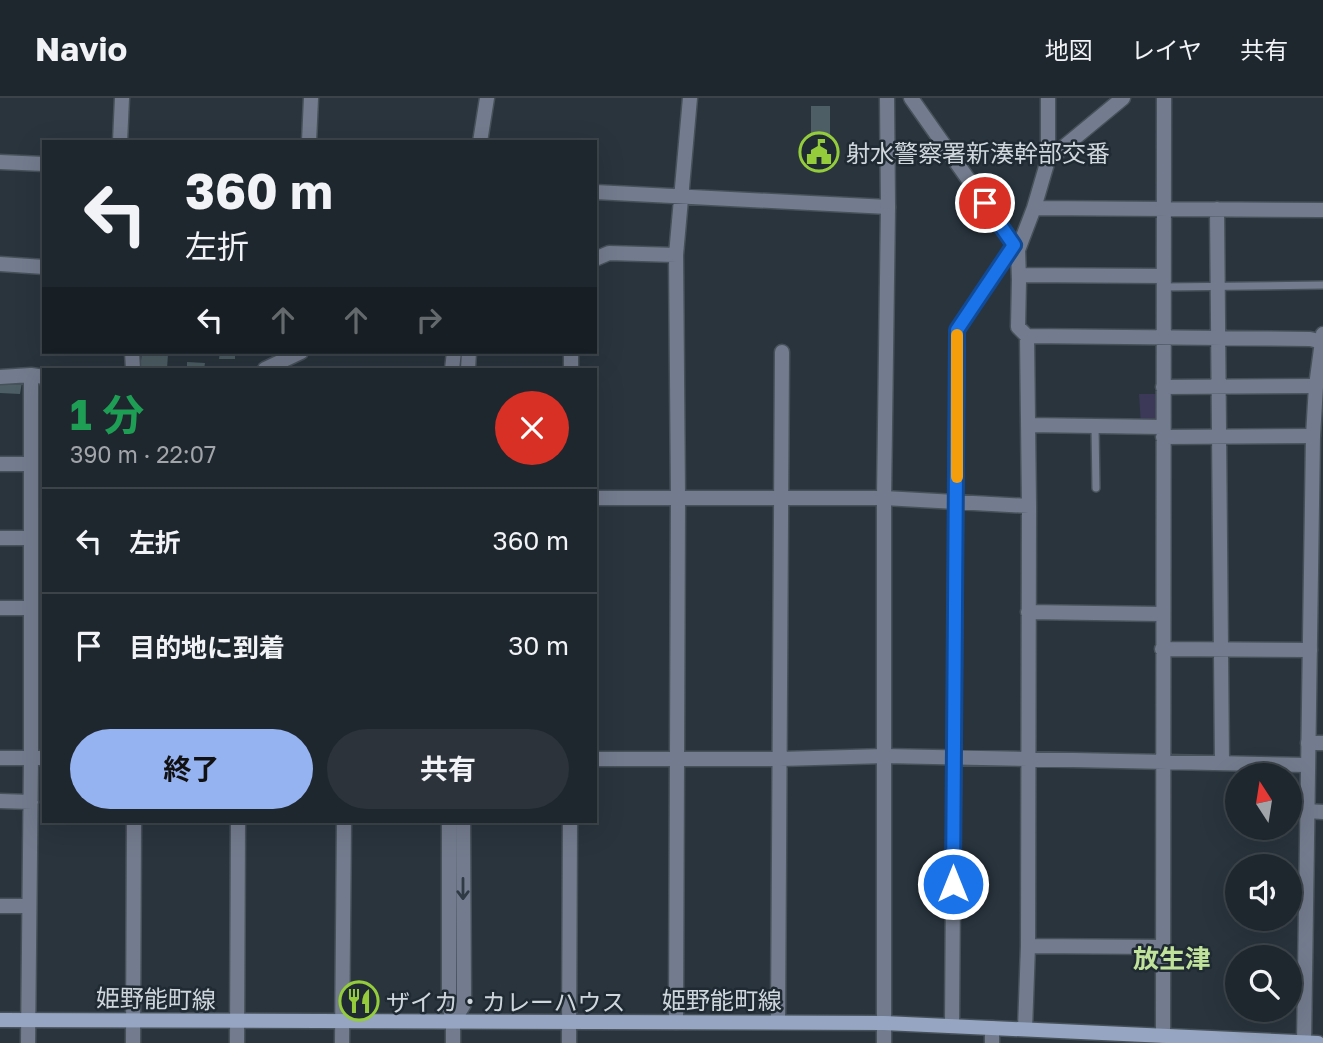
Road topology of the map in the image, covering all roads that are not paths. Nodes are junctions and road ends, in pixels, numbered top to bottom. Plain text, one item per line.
1 (122, 98) edge
2 (311, 98) edge
3 (487, 98) edge
4 (690, 98) edge
5 (887, 98) edge
6 (911, 98) edge
7 (1048, 98) edge
8 (1123, 98) edge
9 (1164, 98) edge
10 (120, 140) edge
11 (309, 140) edge
12 (480, 140) edge
13 (1048, 160) junction
14 (0, 162) edge
15 (42, 164) edge
16 (597, 192) edge
17 (680, 197) junction
18 (888, 208) junction
19 (1034, 208) junction
20 (1163, 209) junction
21 (1217, 209) junction
22 (1323, 210) edge
23 (1016, 248) junction
24 (676, 255) junction
25 (597, 258) edge
26 (0, 264) edge
27 (42, 267) edge
28 (1019, 275) junction
29 (1163, 281) junction
30 (1323, 285) edge
31 (1217, 287) junction
32 (1027, 336) junction
33 (1163, 338) junction
34 (1218, 338) junction
35 (1323, 340) edge
36 (957, 345) joint
37 (782, 352) dead end
38 (297, 354) edge
39 (267, 368) edge
40 (37, 376) edge
41 (0, 377) edge
42 (1316, 386) junction
43 (1163, 387) junction
44 (1218, 387) junction
45 (1028, 425) junction
46 (1095, 426) junction
47 (1163, 432) junction
48 (1219, 436) junction
49 (1313, 436) junction
50 (0, 464) edge
51 (30, 464) junction
52 (1096, 488) dead end
53 (597, 498) edge
54 (677, 498) junction
55 (782, 498) junction
56 (884, 498) junction
57 (957, 502) junction
58 (1029, 506) junction
59 (0, 538) edge
60 (30, 538) junction
61 (0, 608) edge
62 (31, 608) junction
63 (1028, 612) junction
64 (1162, 614) junction
65 (1316, 623) edge
66 (37, 646) edge
67 (1162, 649) junction
68 (1221, 649) junction
69 (1310, 649) junction
70 (1308, 743) junction
71 (1323, 743) edge
72 (885, 756) junction
73 (954, 757) junction
74 (0, 758) edge
75 (38, 758) edge
76 (676, 758) junction
77 (597, 759) edge
78 (780, 759) junction
79 (1028, 759) junction
80 (1162, 761) junction
81 (1222, 763) junction
82 (1307, 765) junction
83 (0, 802) edge
84 (30, 802) junction
85 (1307, 811) junction
86 (1323, 812) edge
87 (134, 823) edge
88 (238, 823) edge
89 (344, 823) edge
90 (449, 823) edge
91 (463, 823) edge
92 (570, 823) edge
93 (0, 906) edge
94 (29, 906) junction
95 (1028, 946) junction
96 (1162, 947) junction
97 (0, 1020) edge
98 (28, 1020) junction
99 (133, 1020) junction
100 (343, 1021) junction
101 (237, 1022) junction
102 (453, 1022) junction
103 (570, 1022) junction
104 (676, 1022) junction
105 (778, 1022) junction
106 (884, 1023) junction
107 (952, 1026) junction
108 (1025, 1029) junction
109 (992, 1036) edge
110 (1163, 1036) junction
111 (1094, 1038) edge
112 (28, 1043) edge
113 (133, 1043) edge
114 (237, 1043) edge
115 (342, 1043) edge
116 (453, 1043) edge
117 (569, 1043) edge
118 (884, 1043) edge
119 (1304, 1043) edge
120 (1318, 1043) edge

1 - 10 street
2 - 11 street
3 - 12 street
4 - 17 street
5 - 18 street
6 - 23 street
7 - 13 street
8 - 13 street
9 - 20 street
13 - 19 street
14 - 15 street
16 - 17 street
17 - 18 street
17 - 24 street
18 - 56 street
19 - 20 street
19 - 23 street
20 - 21 street
20 - 29 street
21 - 22 street
21 - 31 street
23 - 28 street
23 - 36 lane
24 - 25 street
24 - 54 street
26 - 27 street
28 - 29 street
28 - 32 street
29 - 31 lane
29 - 33 street
30 - 31 lane
31 - 34 street
32 - 33 street
32 - 45 street
33 - 34 street
33 - 43 street
34 - 35 street
34 - 44 street
35 - 42 street
36 - 57 street
37 - 55 street
38 - 39 street
40 - 41 street
40 - 51 street
42 - 44 street
42 - 49 street
43 - 44 street
43 - 47 street
44 - 48 street
45 - 46 street
45 - 58 street
46 - 47 street
46 - 52 lane
47 - 48 street
47 - 64 street
48 - 49 street
48 - 68 street
49 - 65 street
50 - 51 street
51 - 60 street
53 - 54 street
54 - 55 street
54 - 76 street
55 - 56 street
55 - 78 street
56 - 57 street
56 - 72 street
57 - 58 street
57 - 73 street
58 - 63 street
59 - 60 street
60 - 62 street
61 - 62 street
62 - 66 street
63 - 64 street
63 - 79 street
64 - 67 street
65 - 69 street
66 - 75 street
67 - 68 street
67 - 80 street
68 - 69 street
68 - 81 street
69 - 70 street
70 - 71 street
70 - 82 street
72 - 73 street
72 - 78 street
72 - 106 street
73 - 79 street
73 - 107 street
74 - 75 street
75 - 84 street
76 - 77 street
76 - 78 street
76 - 104 street
78 - 105 street
79 - 80 street
79 - 95 street
80 - 81 street
80 - 96 street
81 - 82 street
82 - 85 street
83 - 84 street
84 - 94 street
85 - 86 street
85 - 119 street
87 - 99 street
88 - 101 street
89 - 100 street
90 - 102 street
91 -> 102 street
92 - 103 street
93 - 94 street
94 - 98 street
95 - 96 street
95 - 108 street
96 - 110 street
97 - 98 main road, 姫野能町線
98 - 99 main road, 姫野能町線
98 - 112 street
99 - 101 main road, 姫野能町線
99 - 113 street
100 - 101 main road, 姫野能町線
100 - 102 main road, 姫野能町線
100 - 115 street
101 - 114 street
102 - 103 main road, 姫野能町線
102 - 116 street
103 - 104 main road, 姫野能町線
103 - 117 street
104 - 105 main road, 姫野能町線
105 - 106 main road, 姫野能町線
106 - 107 main road, 姫野能町線
106 - 118 street
107 - 109 main road, 姫野能町線
108 - 109 main road, 姫野能町線
108 - 111 main road, 姫野能町線
110 - 111 main road, 姫野能町線
110 - 119 main road, 姫野能町線
119 - 120 main road, 姫野能町線

